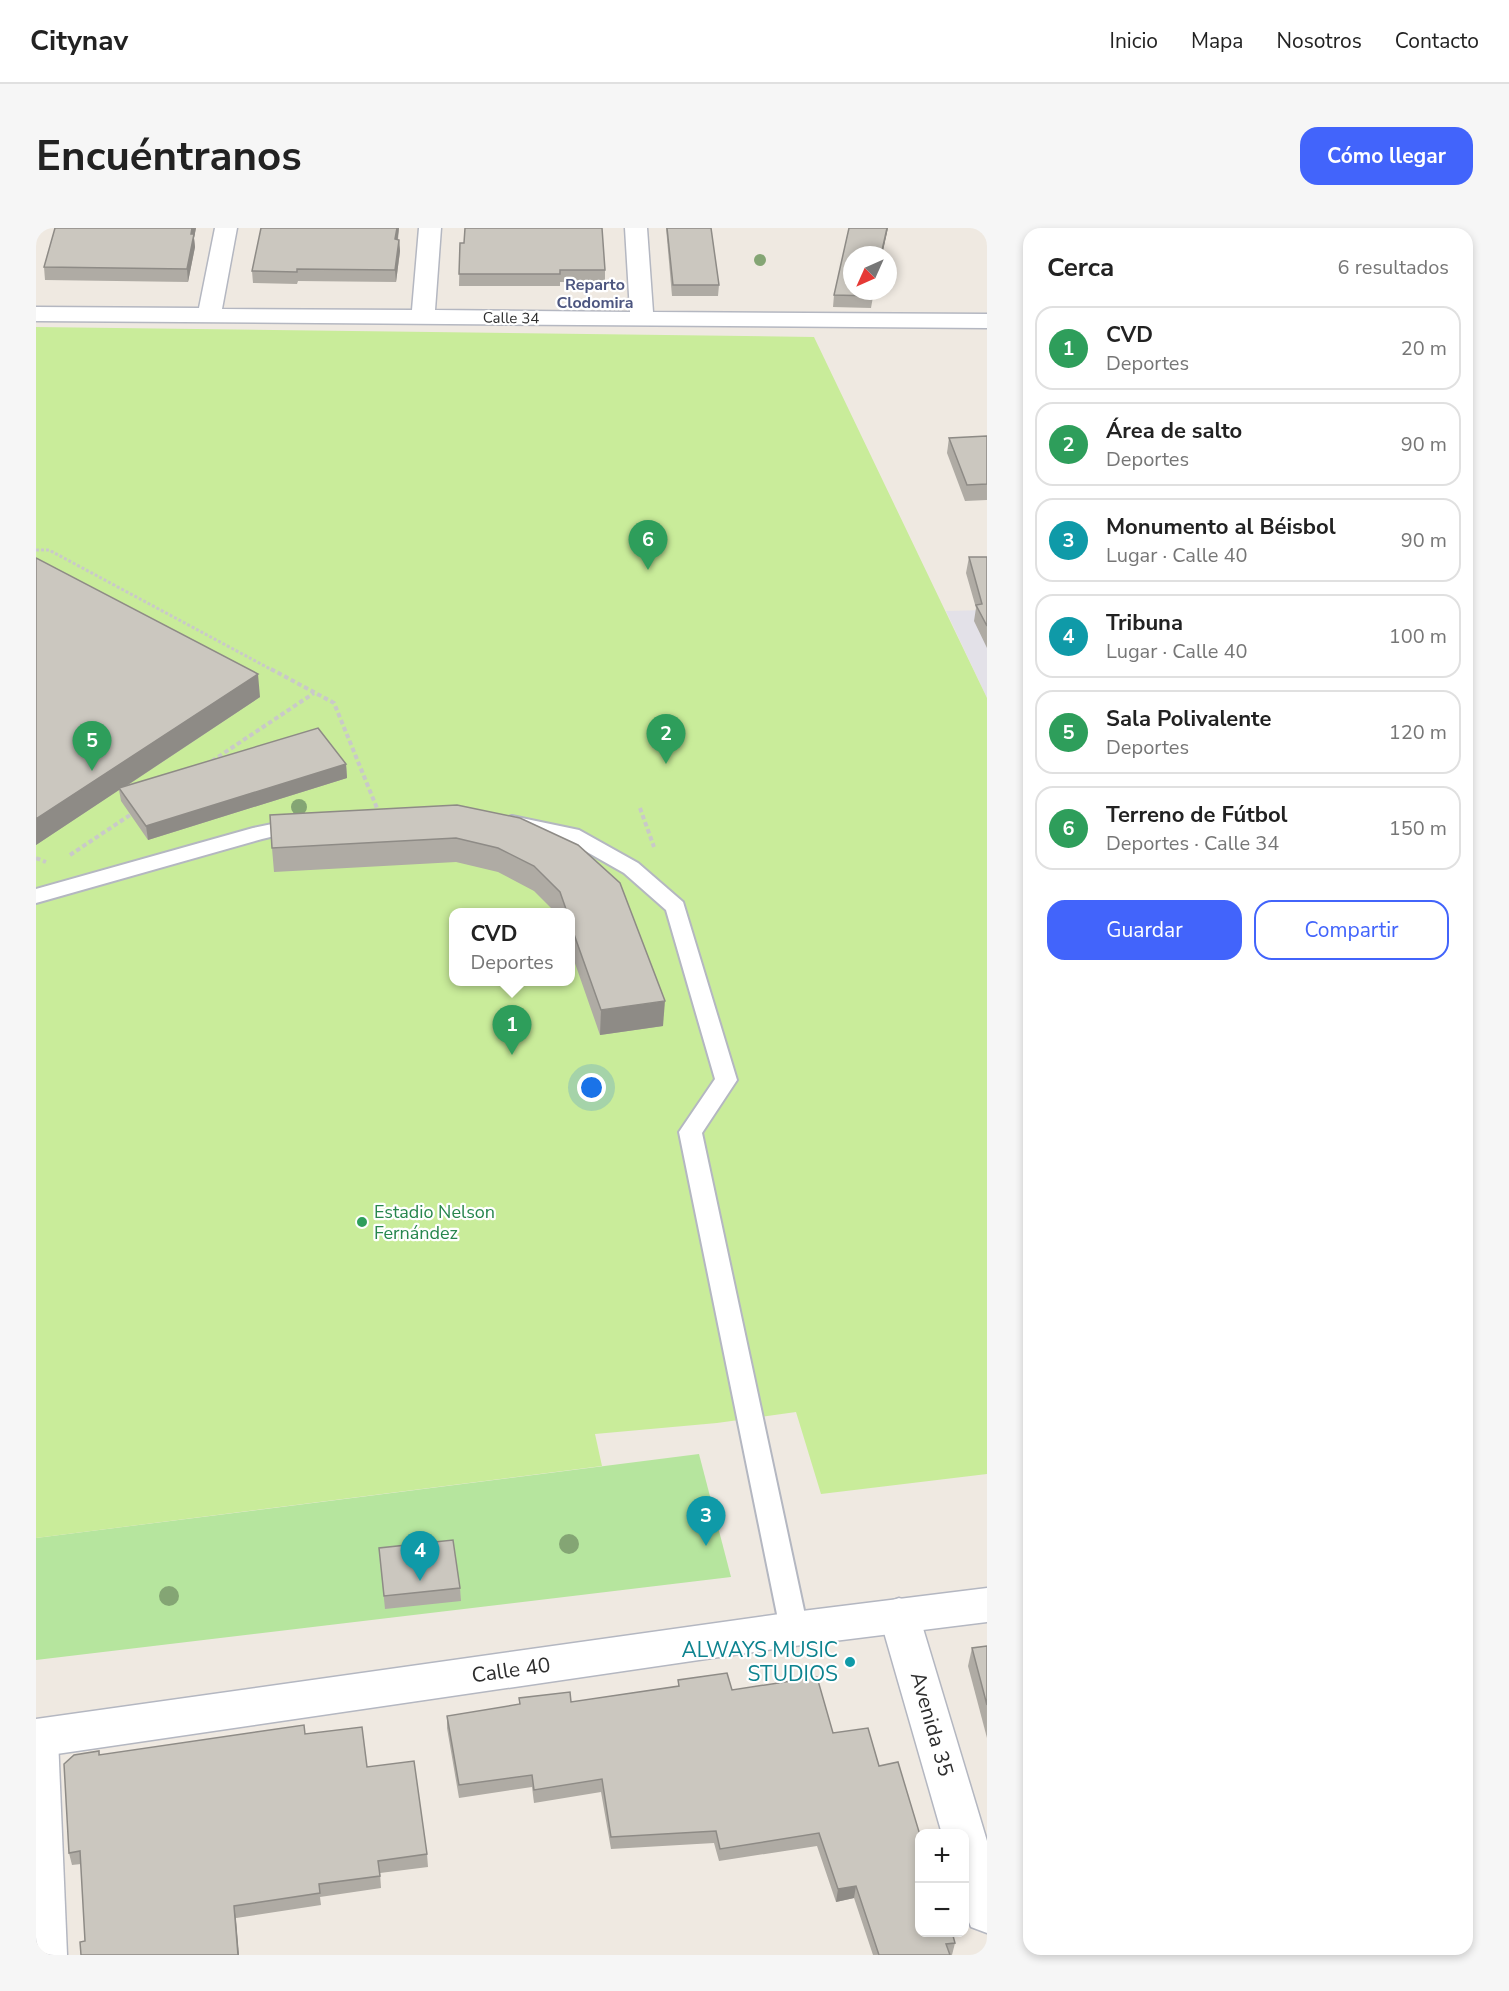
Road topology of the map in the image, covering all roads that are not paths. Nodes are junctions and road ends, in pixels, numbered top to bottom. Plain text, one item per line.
1 (226, 228) edge
2 (430, 228) edge
3 (636, 228) edge
4 (36, 314) edge
5 (209, 316) junction
6 (423, 317) junction
7 (642, 319) junction
8 (987, 321) edge
9 (379, 814) edge
10 (487, 816) edge
11 (36, 896) edge
12 (987, 1605) edge
13 (899, 1616) junction
14 (794, 1629) junction
15 (36, 1738) edge
16 (962, 1829) edge
17 (969, 1852) edge
18 (987, 1912) edge
19 (45, 1955) edge

1 - 5 street
2 - 6 street
3 - 7 street
4 - 5 street, Calle 34
5 - 6 street, Calle 34
6 - 7 street, Calle 34
7 - 8 street, Calle 34
9 - 11 lane
10 - 14 lane
12 - 13 street, Calle 40
13 - 14 street, Calle 40
13 - 16 street, Avenida 35
14 - 15 street, Calle 40
15 - 19 street
17 - 18 street, Avenida 35

